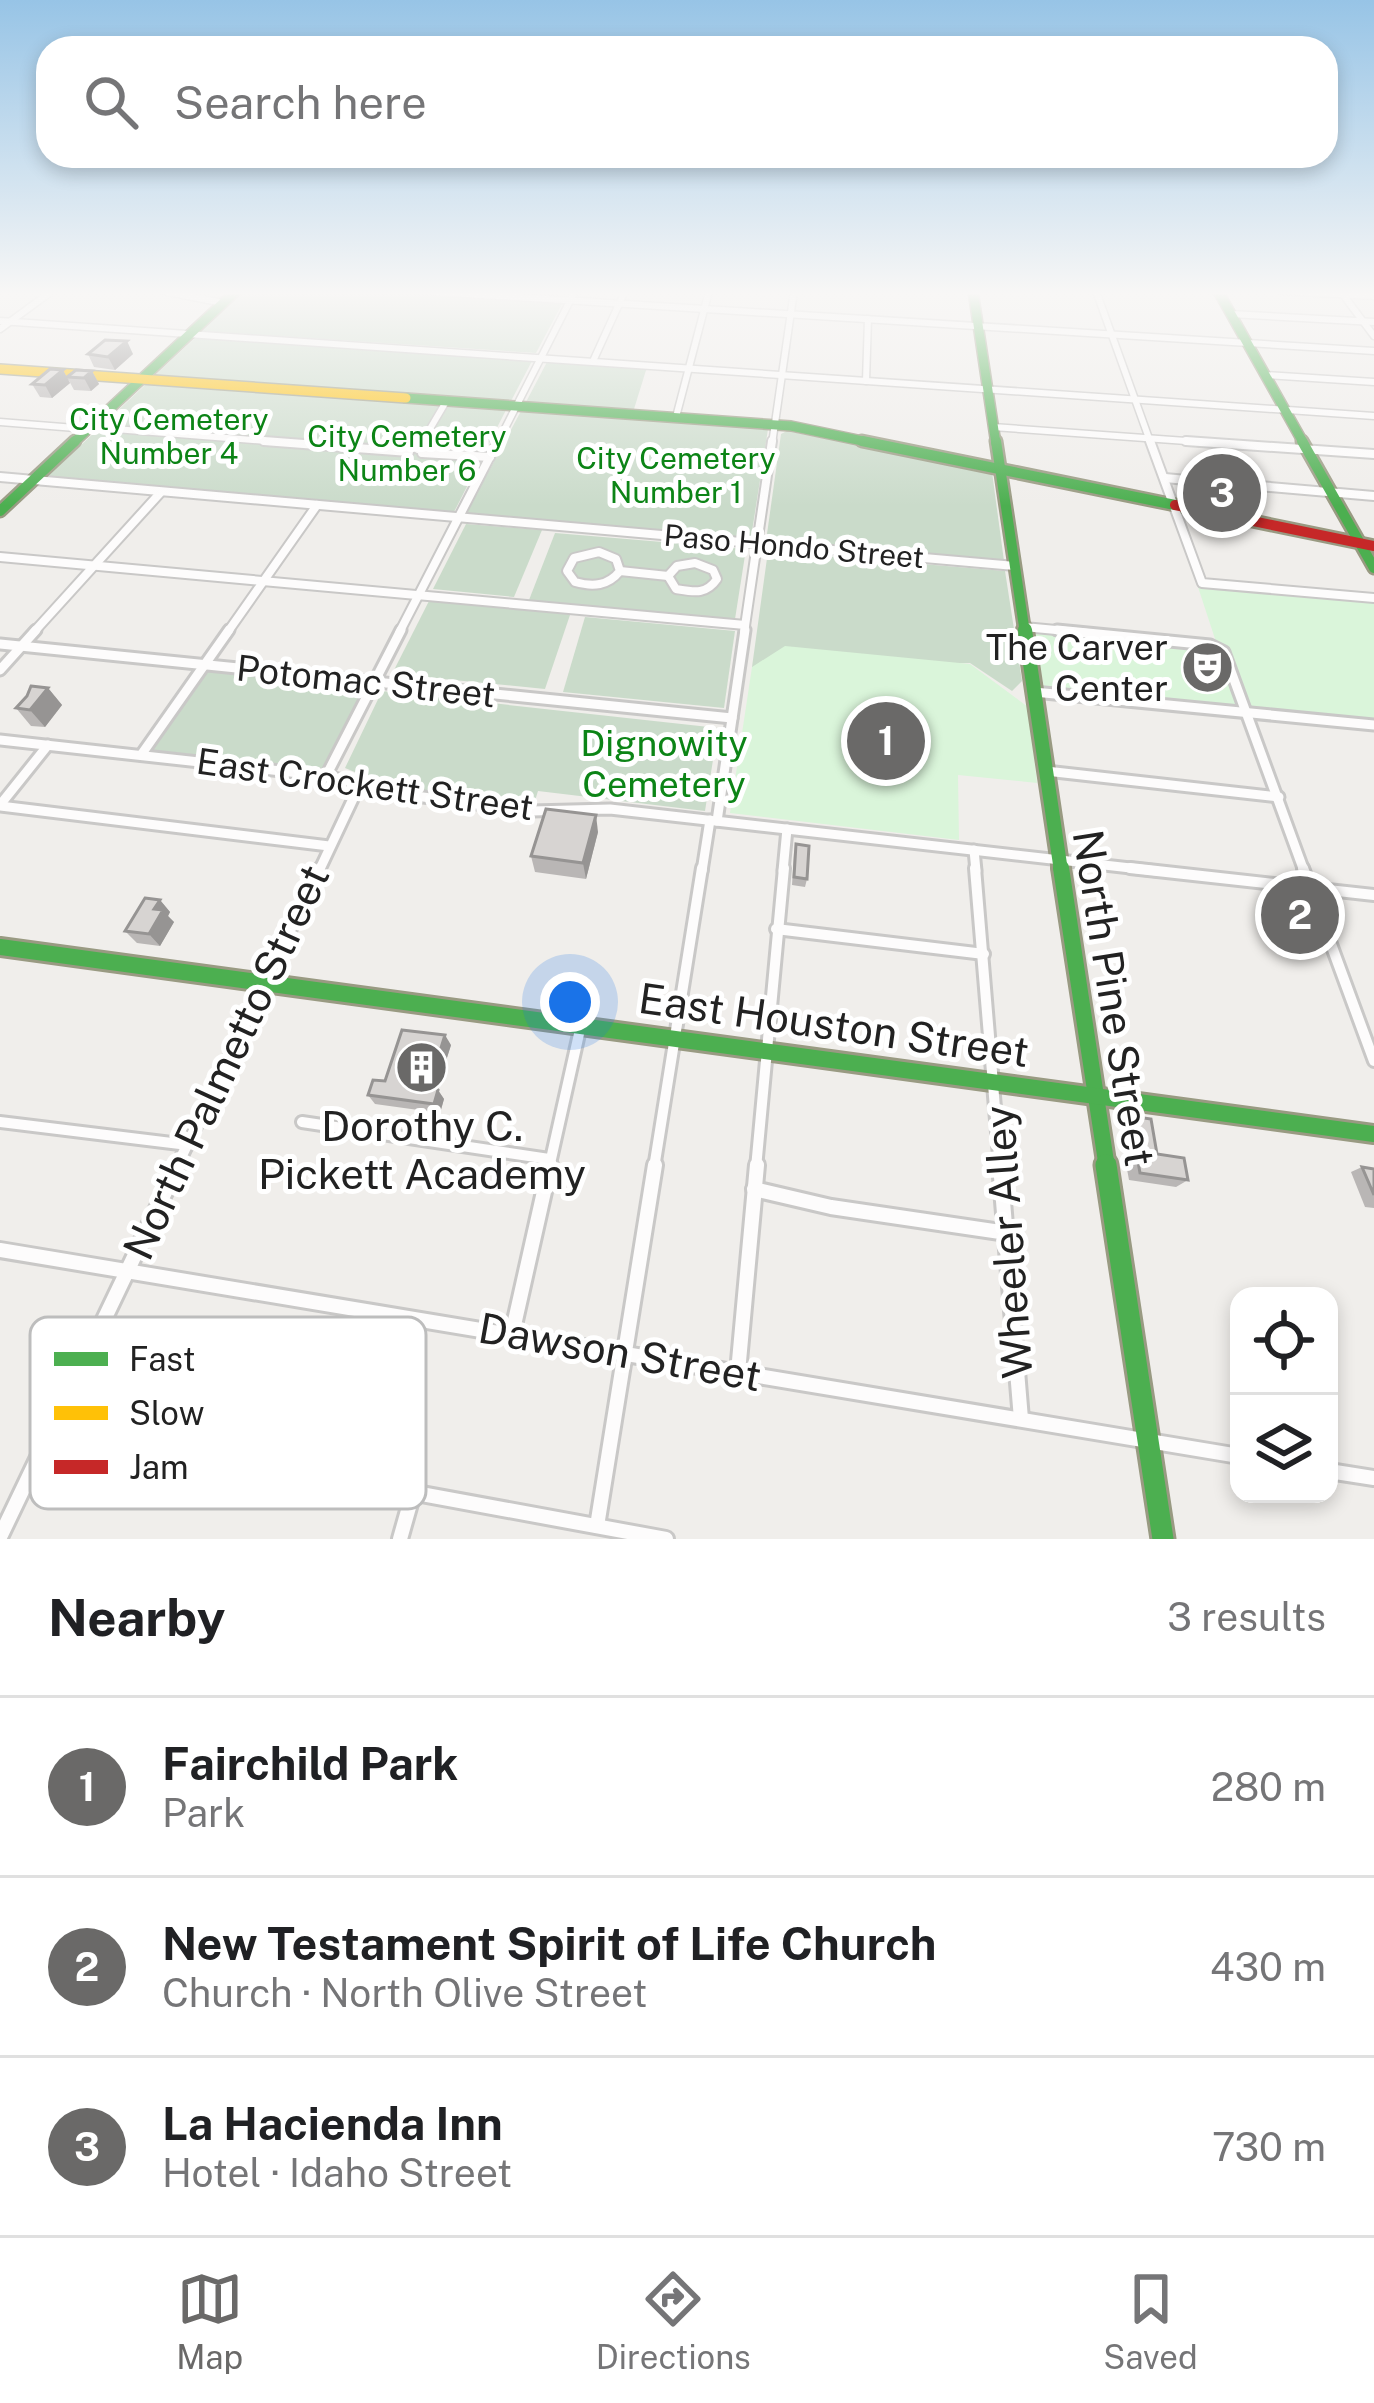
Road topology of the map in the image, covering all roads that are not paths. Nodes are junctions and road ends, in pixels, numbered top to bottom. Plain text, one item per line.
1 (160, 363) edge
2 (539, 363) edge
3 (645, 363) edge
4 (689, 363) edge
5 (784, 363) edge
6 (867, 363) edge
7 (984, 363) edge
8 (1121, 363) edge
9 (1258, 363) edge
10 (688, 366) junction
11 (0, 369) edge
12 (1265, 375) junction
13 (782, 376) junction
14 (142, 379) junction
15 (866, 382) junction
16 (1374, 382) edge
17 (988, 390) junction
18 (447, 400) junction
19 (1134, 400) junction
20 (517, 406) junction
21 (1286, 410) junction
22 (777, 416) junction
23 (1374, 416) edge
24 (676, 417) junction
25 (0, 422) edge
26 (994, 427) junction
27 (89, 428) junction
28 (1150, 438) junction
29 (1307, 449) junction
30 (417, 451) junction
31 (1374, 454) edge
32 (490, 457) junction
33 (1000, 467) junction
34 (0, 477) edge
35 (1165, 478) junction
36 (32, 480) junction
37 (161, 492) junction
38 (1332, 493) junction
39 (1374, 496) edge
40 (0, 501) edge
41 (1174, 503) junction
42 (317, 505) junction
43 (0, 511) edge
44 (458, 518) junction
45 (606, 531) junction
46 (760, 544) junction
47 (1367, 544) edge
48 (599, 552) junction
49 (0, 557) edge
50 (94, 566) junction
51 (1015, 566) junction
52 (1374, 568) edge
53 (620, 571) junction
54 (668, 576) junction
55 (264, 581) junction
56 (418, 595) junction
57 (1374, 598) edge
58 (745, 625) junction
59 (1024, 628) junction
60 (0, 644) edge
61 (22, 646) junction
62 (206, 664) junction
63 (0, 670) edge
64 (374, 681) junction
65 (1034, 692) junction
66 (1249, 713) junction
67 (732, 718) junction
68 (1374, 725) edge
69 (0, 740) edge
70 (48, 745) junction
71 (141, 755) junction
72 (1046, 771) junction
73 (326, 776) junction
74 (359, 784) junction
75 (1279, 796) junction
76 (0, 806) edge
77 (713, 821) junction
78 (787, 829) junction
79 (329, 846) junction
80 (974, 850) junction
81 (1059, 860) junction
82 (1312, 888) junction
83 (1374, 895) edge
84 (776, 929) junction
85 (0, 947) edge
86 (983, 954) junction
87 (265, 983) junction
88 (581, 1024) junction
89 (673, 1036) junction
90 (766, 1048) junction
91 (1374, 1061) edge
92 (997, 1080) junction
93 (1095, 1093) junction
94 (0, 1122) edge
95 (302, 1122) dead end
96 (1374, 1134) edge
97 (188, 1145) junction
98 (549, 1159) junction
99 (754, 1190) junction
100 (1006, 1233) junction
101 (0, 1250) edge
102 (127, 1270) junction
103 (104, 1317) edge
104 (410, 1317) edge
105 (426, 1320) edge
106 (512, 1334) junction
107 (625, 1353) junction
108 (738, 1372) junction
109 (1021, 1419) junction
110 (1149, 1442) junction
111 (1230, 1455) edge
112 (1338, 1472) edge
113 (30, 1473) edge
114 (1374, 1478) edge
115 (426, 1495) edge
116 (408, 1509) edge
117 (597, 1526) junction
118 (0, 1537) edge
119 (400, 1539) edge
120 (666, 1539) edge
121 (1163, 1539) edge

1 - 14 main road
2 - 20 street
3 - 10 street
4 - 10 street
5 - 13 street
6 - 15 street
7 - 17 main road, North Pine Street
8 - 19 street
9 - 12 main road
10 - 13 street
10 - 24 street
11 - 14 main road
12 - 16 street
12 - 21 main road
13 - 15 street
13 - 22 street
14 - 18 main road
14 - 27 main road
15 - 17 street
17 - 19 street
17 - 26 main road, North Pine Street
18 - 20 main road
18 - 30 street
19 - 21 street
19 - 28 street
20 - 24 main road
20 - 32 street
21 - 23 street
21 - 29 main road
22 - 24 main road
22 - 33 main road
22 - 46 street
25 - 27 street
26 - 28 street
26 - 33 main road, North Pine Street
27 - 30 street
27 - 36 main road
28 - 29 street
28 - 35 street
29 - 31 street
29 - 38 main road
30 - 32 street
32 - 44 street
33 - 41 main road
33 - 51 main road, North Pine Street
34 - 36 street, Paso Hondo Street
35 - 38 street
35 - 41 street
36 - 37 street, Paso Hondo Street
36 - 40 main road
36 - 43 main road
37 - 42 street, Paso Hondo Street
37 - 50 street
38 - 39 street
38 - 47 main road
41 - 47 main road
41 - 57 street
42 - 44 street, Paso Hondo Street
42 - 55 street
44 - 45 street, Paso Hondo Street
44 - 56 street
45 - 46 street, Paso Hondo Street
45 - 48 street
46 - 51 street, Paso Hondo Street
46 - 58 street
47 - 52 main road
48 - 53 street
48 - 53 street
49 - 50 street
50 - 55 street
50 - 61 street
51 - 59 main road, North Pine Street
53 - 54 street
54 - 54 street
55 - 56 street
55 - 62 street
56 - 58 street
56 - 64 street
58 - 67 street
59 - 65 main road, North Pine Street
59 - 66 street
60 - 61 street, Potomac Street
61 - 62 street, Potomac Street
61 - 63 street
62 - 64 street, Potomac Street
62 - 71 street
64 - 67 street, Potomac Street
64 - 73 street
65 - 66 street
65 - 72 main road, North Pine Street
66 - 68 street
66 - 75 street
67 - 77 street
69 - 70 street, East Crockett Street
70 - 71 street, East Crockett Street
70 - 76 street
71 - 73 street, East Crockett Street
72 - 75 street
72 - 81 main road, North Pine Street
73 - 74 street, East Crockett Street
74 - 77 street, East Crockett Street
74 - 79 street, North Palmetto Street
75 - 82 street
76 - 79 street
77 - 78 street, East Crockett Street
77 - 89 street
78 - 80 street, East Crockett Street
78 - 84 street
79 - 87 street, North Palmetto Street
80 - 81 street, East Crockett Street
80 - 86 street, Wheeler Alley
81 - 82 street, East Crockett Street
81 - 93 main road, North Pine Street
82 - 83 street, East Crockett Street
82 - 91 street
84 - 86 street
84 - 90 street
85 - 87 main road, East Houston Street
86 - 92 street, Wheeler Alley
87 - 88 main road, East Houston Street
87 - 97 street, North Palmetto Street
88 - 89 main road, East Houston Street
88 - 98 street
89 - 90 main road, East Houston Street
89 - 107 street
90 - 92 main road, East Houston Street
90 - 99 street
92 - 93 main road, East Houston Street
92 - 100 street, Wheeler Alley
93 - 96 main road, East Houston Street
93 - 110 main road, North Pine Street
94 - 97 street
95 - 98 street
97 - 102 street, North Palmetto Street
98 - 106 street
99 - 100 street
99 - 108 street
100 - 109 street, Wheeler Alley
101 - 102 street, Dawson Street
102 - 103 street, North Palmetto Street
102 - 104 street, Dawson Street
105 - 106 street, Dawson Street
106 - 107 street, Dawson Street
107 - 108 street, Dawson Street
107 - 117 street
108 - 109 street, Dawson Street
109 - 110 street, Dawson Street
110 - 111 street, Dawson Street
110 - 121 main road, North Pine Street
112 - 114 street
113 - 118 street, North Palmetto Street
115 - 117 street
116 - 119 street
117 - 120 street

